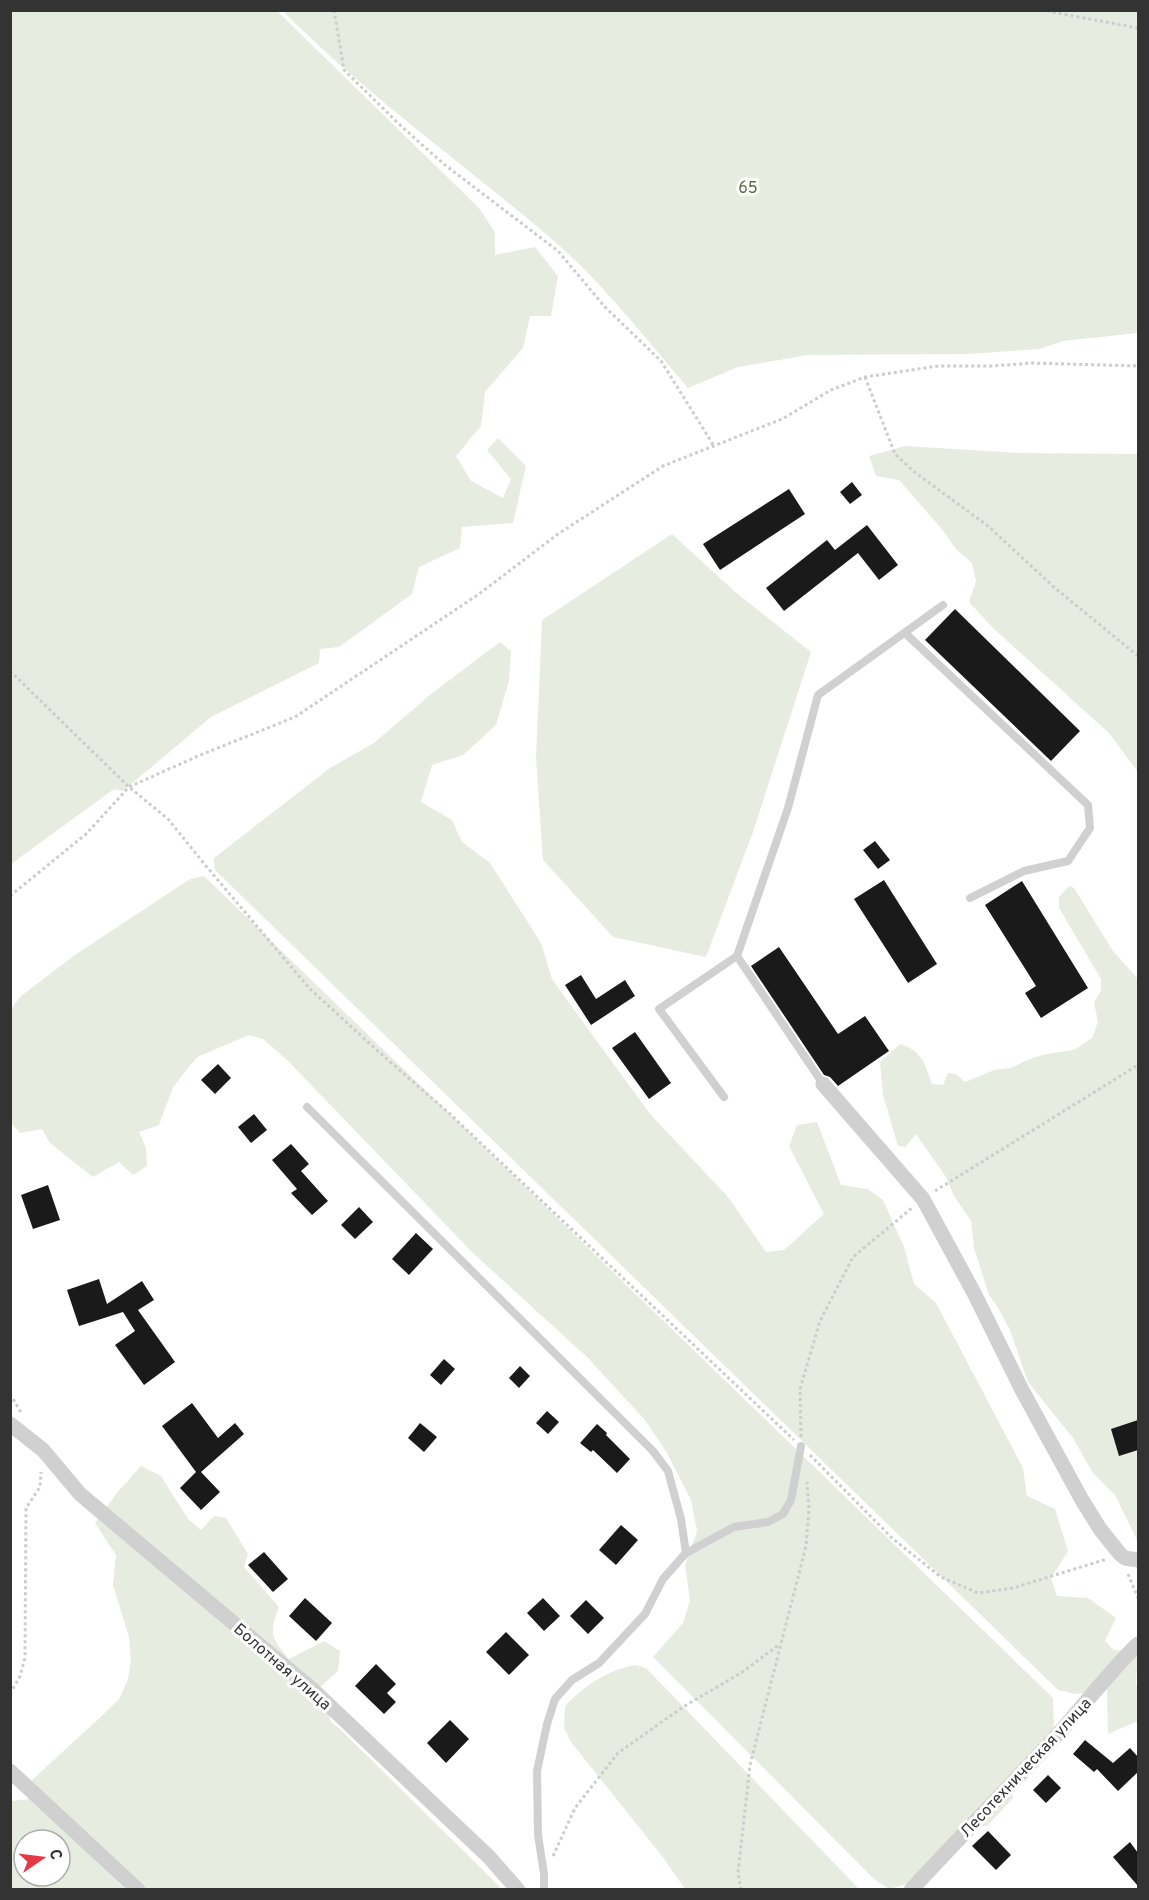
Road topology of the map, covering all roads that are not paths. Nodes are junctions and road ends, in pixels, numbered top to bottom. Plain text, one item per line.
1 (943, 605) dead end
2 (905, 633) junction
3 (970, 898) dead end
4 (737, 956) junction
5 (823, 1084) joint
6 (724, 1097) dead end
7 (307, 1107) dead end
8 (10, 1424) edge
9 (801, 1446) road end
10 (686, 1553) junction
11 (1128, 1557) edge
12 (1138, 1644) edge
13 (10, 1771) edge
14 (138, 1890) edge
15 (518, 1890) edge
16 (544, 1890) edge
17 (911, 1890) edge

1 - 2 lane
2 - 3 lane
2 - 4 lane
4 - 5 lane
4 - 6 lane
5 - 11 street
7 - 10 lane
8 - 15 street, Болотная улица
9 - 10 lane
10 - 16 lane
12 - 17 street, Лесотехническая улица
13 - 14 street

